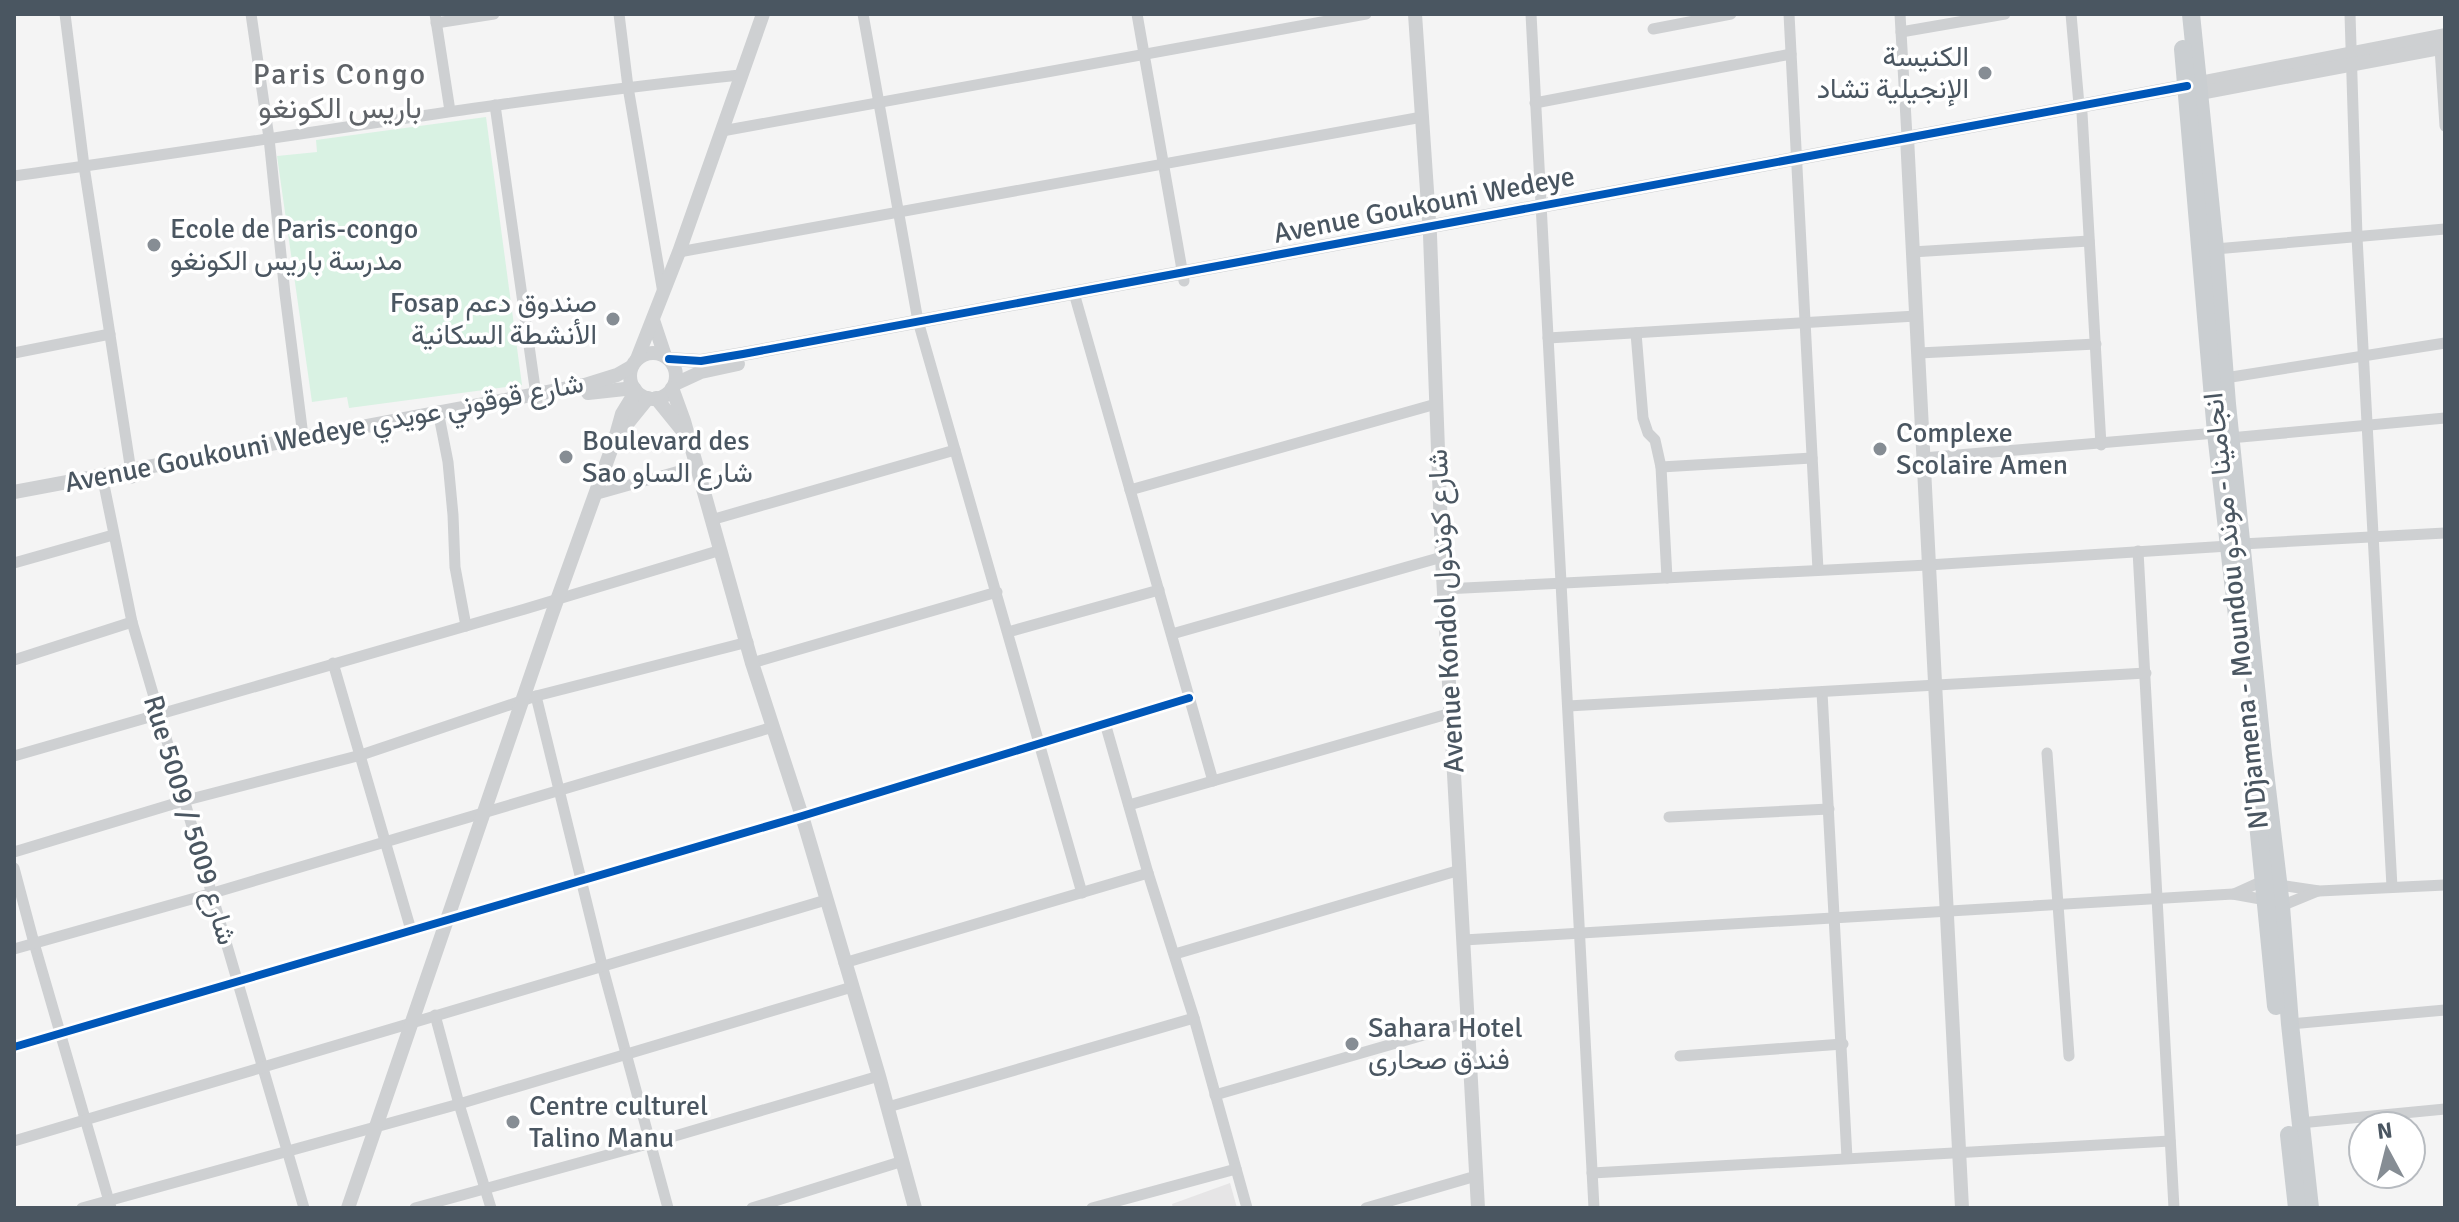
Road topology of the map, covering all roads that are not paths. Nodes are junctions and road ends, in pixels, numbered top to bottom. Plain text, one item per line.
1 (65, 14) edge
2 (251, 14) edge
3 (494, 14) edge
4 (619, 14) edge
5 (763, 14) edge
6 (863, 14) edge
7 (1137, 14) edge
8 (1366, 14) edge
9 (1415, 14) edge
10 (1531, 14) edge
11 (1731, 14) edge
12 (1789, 14) edge
13 (1900, 14) edge
14 (2005, 14) edge
15 (2071, 14) edge
16 (2179, 14) edge
17 (2191, 14) edge
18 (2350, 14) edge
19 (435, 19) edge
20 (1653, 29) dead end
21 (1901, 32) junction
22 (2443, 43) edge
23 (1144, 53) junction
24 (1791, 54) junction
25 (2352, 59) junction
26 (740, 75) junction
27 (628, 87) junction
28 (2194, 89) junction
29 (878, 101) junction
30 (1535, 103) junction
31 (495, 105) junction
32 (2080, 109) junction
33 (450, 111) junction
34 (1422, 117) junction
35 (2445, 126) edge
36 (722, 131) junction
37 (269, 138) junction
38 (1907, 142) junction
39 (1798, 162) junction
40 (1163, 165) junction
41 (84, 166) junction
42 (14, 176) edge
43 (1541, 210) junction
44 (898, 214) junction
45 (2445, 229) edge
46 (1429, 231) junction
47 (2357, 237) junction
48 (2089, 241) junction
49 (2215, 249) junction
50 (679, 252) junction
51 (1912, 252) junction
52 (1184, 277) junction
53 (663, 293) junction
54 (1076, 300) junction
55 (1916, 316) junction
56 (653, 320) junction
57 (1806, 324) junction
58 (920, 325) junction
59 (1636, 333) junction
60 (110, 334) junction
61 (1548, 338) junction
62 (2445, 343) edge
63 (2096, 344) junction
64 (14, 353) edge
65 (1919, 353) junction
66 (2364, 355) junction
67 (667, 357) junction
68 (634, 363) junction
69 (2225, 378) junction
70 (674, 386) junction
71 (601, 390) junction
72 (643, 394) junction
73 (536, 398) junction
74 (1436, 404) junction
75 (2445, 418) edge
76 (440, 421) junction
77 (618, 422) junction
78 (2368, 426) junction
79 (303, 436) junction
80 (2223, 436) junction
81 (688, 438) junction
82 (615, 439) junction
83 (2101, 445) junction
84 (955, 450) junction
85 (1812, 458) junction
86 (1923, 458) junction
87 (697, 466) junction
88 (1661, 467) junction
89 (132, 474) junction
90 (103, 479) junction
91 (1130, 490) junction
92 (14, 492) edge
93 (594, 495) junction
94 (14, 500) edge
95 (711, 520) junction
96 (2445, 533) edge
97 (113, 535) junction
98 (2373, 536) junction
99 (2236, 545) junction
100 (721, 550) junction
101 (2138, 551) junction
102 (1442, 557) junction
103 (14, 563) edge
104 (1928, 565) junction
105 (1818, 570) junction
106 (1667, 578) junction
107 (1561, 582) junction
108 (1444, 589) junction
109 (1159, 590) junction
110 (997, 592) junction
111 (557, 599) junction
112 (132, 622) junction
113 (466, 626) junction
114 (1008, 632) junction
115 (1172, 634) junction
116 (748, 642) junction
117 (14, 660) edge
118 (333, 663) junction
119 (752, 663) junction
120 (2146, 673) junction
121 (1934, 685) junction
122 (1822, 692) junction
123 (529, 698) junction
124 (1189, 698) junction
125 (1568, 706) junction
126 (158, 713) junction
127 (1451, 713) junction
128 (1105, 723) junction
129 (773, 727) junction
130 (1039, 742) junction
131 (2047, 753) dead end
132 (361, 755) junction
133 (14, 756) edge
134 (1213, 781) junction
135 (560, 790) junction
136 (183, 801) junction
137 (1129, 805) junction
138 (1829, 809) junction
139 (485, 812) junction
140 (802, 816) junction
141 (1669, 817) dead end
142 (386, 840) junction
143 (14, 852) edge
144 (14, 868) edge
145 (1460, 870) junction
146 (1148, 873) junction
147 (582, 880) junction
148 (2272, 882) junction
149 (2445, 885) edge
150 (2392, 887) junction
151 (2319, 891) junction
152 (213, 893) junction
153 (1082, 893) junction
154 (2233, 894) junction
155 (826, 900) junction
156 (2158, 900) junction
157 (2274, 903) junction
158 (2057, 906) junction
159 (1947, 912) junction
160 (448, 918) junction
161 (1836, 919) junction
162 (411, 930) junction
163 (1579, 934) junction
164 (1464, 940) junction
165 (34, 943) junction
166 (14, 949) edge
167 (1175, 954) junction
168 (844, 963) junction
169 (602, 965) junction
170 (237, 981) junction
171 (852, 987) junction
172 (2445, 1010) edge
173 (435, 1015) junction
174 (1194, 1018) junction
175 (1469, 1022) junction
176 (410, 1024) junction
177 (2290, 1024) junction
178 (60, 1034) junction
179 (1843, 1044) junction
180 (14, 1047) edge
181 (626, 1056) junction
182 (1680, 1056) dead end
183 (2069, 1056) dead end
184 (262, 1068) junction
185 (879, 1076) junction
186 (1215, 1095) junction
187 (459, 1104) junction
188 (888, 1107) junction
189 (2445, 1109) edge
190 (87, 1120) junction
191 (2300, 1123) junction
192 (374, 1127) junction
193 (14, 1141) edge
194 (2170, 1141) junction
195 (651, 1143) junction
196 (286, 1151) junction
197 (1959, 1154) junction
198 (1847, 1158) junction
199 (903, 1161) junction
200 (1236, 1169) junction
201 (1592, 1173) junction
202 (1476, 1176) junction
203 (485, 1188) junction
204 (110, 1204) edge
205 (82, 1208) edge
206 (304, 1208) edge
207 (348, 1208) edge
208 (415, 1208) edge
209 (491, 1208) edge
210 (668, 1208) edge
211 (752, 1208) edge
212 (915, 1208) edge
213 (1092, 1208) edge
214 (1247, 1208) edge
215 (1366, 1208) edge
216 (1478, 1208) edge
217 (1594, 1208) edge
218 (1962, 1208) edge
219 (2174, 1208) edge
220 (2297, 1208) edge
221 (2310, 1208) edge

1 - 41 street
2 - 37 street
3 - 19 street
4 - 27 street
5 - 26 street
6 - 29 street
7 - 23 street
8 - 23 street
9 - 34 street, Avenue Kondol شارع كوندول
10 - 30 street
11 - 20 street
12 - 24 street
13 - 21 street
14 - 21 street
15 - 32 street
16 - 28 main road, N'Djamena - Moundou انجامينا - موندو
17 - 28 main road
18 - 25 street
19 - 33 street
21 - 38 street
22 - 25 street, Avenue Goukouni Wedeye
22 - 35 street
23 - 29 street
23 - 40 street
24 - 30 street
24 - 39 street
25 - 28 street, Avenue Goukouni Wedeye
25 - 47 street
26 - 27 street
26 - 36 street
27 - 31 street
27 - 53 street
28 - 32 street, Avenue Goukouni Wedeye
28 - 49 main road, N'Djamena - Moundou انجامينا - موندو
28 - 80 main road, N'Djamena - Moundou انجامينا - موندو
29 - 36 street
29 - 44 street
30 - 43 street
31 - 33 street
31 - 73 street
32 - 38 street, Avenue Goukouni Wedeye
32 - 48 street
33 - 37 street
34 - 40 street
34 - 46 street, Avenue Kondol شارع كوندول
36 - 50 street
37 - 41 street
37 - 79 street
38 - 39 street, Avenue Goukouni Wedeye
38 - 51 street
39 - 43 street, Avenue Goukouni Wedeye
39 - 57 street
40 - 44 street
40 - 52 street
41 - 42 street
41 - 60 street
43 - 46 street, Avenue Goukouni Wedeye
43 - 61 street
44 - 50 street
44 - 58 street
45 - 47 street
46 - 52 street, Avenue Goukouni Wedeye
46 - 74 street, Avenue Kondol شارع كوندول
47 - 49 street
47 - 66 street
48 - 51 street
48 - 63 street
49 - 69 main road, N'Djamena - Moundou انجامينا - موندو
50 - 53 street
51 - 55 street
52 - 54 street, Avenue Goukouni Wedeye
52 - 58 street, Avenue Goukouni Wedeye
53 - 56 street
54 - 58 street, Avenue Goukouni Wedeye
54 - 91 street
55 - 57 street
55 - 65 street
56 - 67 street
56 - 68 street
57 - 59 street
57 - 85 street
58 - 67 street, Avenue Goukouni Wedeye
58 - 70 street, Avenue Goukouni Wedeye
58 - 84 street
59 - 61 street
59 - 88 street
60 - 64 street
60 - 89 street
61 - 107 street
62 - 66 street
63 - 65 street
63 - 83 street
65 - 86 street
66 - 69 street
66 - 78 street
67 - 68 street
67 - 70 street
68 - 72 street
68 - 73 street, Avenue Goukouni Wedeye شارع قوقوني عويدي
69 - 80 main road, N'Djamena - Moundou انجامينا - موندو
70 - 72 street
70 - 81 street
71 - 72 street, Avenue Goukouni Wedeye شارع قوقوني عويدي
71 - 73 street, Avenue Goukouni Wedeye شارع قوقوني عويدي
71 - 77 street
72 - 77 street
72 - 81 street
72 - 82 street
73 - 76 street, Avenue Goukouni Wedeye شارع قوقوني عويدي
73 - 79 street, Avenue Goukouni Wedeye شارع قوقوني عويدي
74 - 91 street
74 - 102 street, Avenue Kondol شارع كوندول
75 - 78 street
76 - 89 street, Avenue Goukouni Wedeye شارع قوقوني عويدي
76 - 113 street
77 - 82 street
78 - 80 street
78 - 98 street
79 - 89 street, Avenue Goukouni Wedeye شارع قوقوني عويدي
80 - 83 street
80 - 99 main road, N'Djamena - Moundou انجامينا - موندو
81 - 87 street
82 - 93 street
83 - 86 street
84 - 95 street
84 - 110 street
85 - 88 street
85 - 105 street
86 - 104 street
87 - 93 street
87 - 95 street
88 - 106 street
89 - 90 street, Avenue Goukouni Wedeye شارع قوقوني عويدي
90 - 92 street, Avenue Goukouni Wedeye شارع قوقوني عويدي
90 - 94 street, Avenue Goukouni Wedeye شارع قوقوني عويدي
90 - 97 street, Rue 5009 / شارع 5009
91 - 109 street
93 - 111 street
95 - 100 street
96 - 98 street
97 - 103 street
97 - 112 street, Rue 5009 / شارع 5009
98 - 99 street
98 - 150 street
99 - 101 street
99 - 148 main road, N'Djamena - Moundou انجامينا - موندو
100 - 111 street
100 - 116 street
101 - 104 street
101 - 120 street
102 - 108 street, Avenue Kondol شارع كوندول
102 - 115 street
104 - 105 street
104 - 121 street
105 - 106 street
106 - 107 street
107 - 108 street
107 - 125 street
108 - 127 street, Avenue Kondol شارع كوندول
109 - 114 street
109 - 115 street
110 - 114 street
110 - 119 street
111 - 113 street
111 - 123 street
112 - 117 street
112 - 126 street, Rue 5009 / شارع 5009
113 - 118 street
114 - 130 street
115 - 124 street
116 - 119 street
116 - 123 street
118 - 126 street
118 - 132 street
119 - 129 street
120 - 121 street
120 - 156 street
121 - 122 street
121 - 159 street
122 - 125 street
122 - 138 street
123 - 132 street
123 - 135 street
123 - 139 street
124 - 128 street
124 - 134 street
125 - 163 street
126 - 133 street
126 - 136 street, Rue 5009 / شارع 5009
127 - 134 street
127 - 145 street, Avenue Kondol شارع كوندول
128 - 130 street
128 - 137 street
129 - 135 street
129 - 140 street
130 - 140 street
130 - 153 street
131 - 158 street
132 - 136 street
132 - 142 street
134 - 137 street
135 - 139 street
135 - 147 street
136 - 143 street
136 - 152 street, Rue 5009 / شارع 5009
137 - 146 street
138 - 141 street
138 - 161 street
139 - 142 street
139 - 160 street
140 - 147 street
140 - 155 street
142 - 152 street
142 - 162 street
144 - 165 street
145 - 164 street, Avenue Kondol شارع كوندول
145 - 167 street
146 - 153 street
146 - 167 street
147 - 160 street
147 - 169 street
148 - 151 street
148 - 154 street
148 - 157 main road, N'Djamena - Moundou انجامينا - موندو
149 - 150 street
150 - 151 street
151 - 157 street
152 - 165 street
152 - 170 street, Rue 5009 / شارع 5009
153 - 168 street
154 - 156 street
154 - 157 street
155 - 168 street
155 - 169 street
156 - 158 street
156 - 194 street
157 - 177 main road, N'Djamena - Moundou انجامينا - موندو
157 - 220 main road, N'Djamena - Moundou انجامينا - موندو
158 - 159 street
158 - 183 street
159 - 161 street
159 - 197 street
160 - 162 street
160 - 176 street
161 - 163 street
161 - 179 street
162 - 170 street
163 - 164 street
163 - 201 street
164 - 175 street, Avenue Kondol شارع كوندول
165 - 166 street
165 - 178 street
167 - 174 street
168 - 171 street
169 - 173 street
169 - 181 street
170 - 178 street
170 - 184 street, Rue 5009 / شارع 5009
171 - 181 street
171 - 185 street
172 - 177 street
173 - 176 street
173 - 187 street
174 - 186 street
174 - 188 street
175 - 186 street
175 - 202 street, Avenue Kondol شارع كوندول
176 - 184 street
176 - 192 street
177 - 191 main road, N'Djamena - Moundou انجامينا - موندو
178 - 180 street
178 - 190 street
179 - 182 street
179 - 198 street
181 - 187 street
181 - 195 street
184 - 190 street
184 - 196 street, Rue 5009 / شارع 5009
185 - 188 street
185 - 195 street
186 - 200 street
187 - 192 street
187 - 203 street
188 - 199 street
189 - 191 street
190 - 193 street
190 - 204 street
191 - 221 main road, N'Djamena - Moundou انجامينا - موندو
192 - 196 street
192 - 207 street
194 - 197 street
194 - 219 street
195 - 203 street
195 - 210 street
196 - 204 street
196 - 206 street, Rue 5009 / شارع 5009
197 - 198 street
197 - 218 street
198 - 201 street
199 - 211 street
199 - 212 street
200 - 213 street
200 - 214 street
201 - 217 street
202 - 215 street
202 - 216 street, Avenue Kondol شارع كوندول
203 - 208 street
203 - 209 street
204 - 205 street

